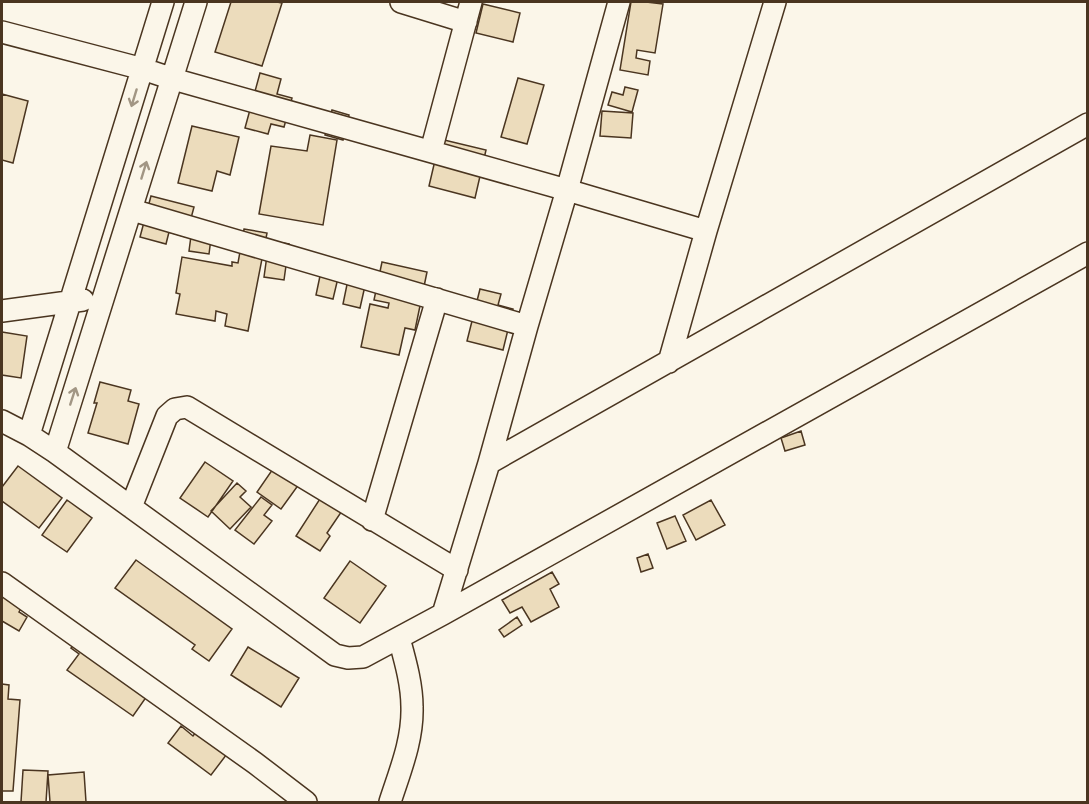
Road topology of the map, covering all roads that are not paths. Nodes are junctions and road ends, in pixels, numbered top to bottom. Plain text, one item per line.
1 (163, 2) edge
2 (196, 2) edge
3 (401, 2) edge
4 (620, 2) edge
5 (775, 2) edge
6 (469, 12) edge
7 (2, 32) edge
8 (143, 69) junction
9 (173, 79) junction
10 (1088, 124) edge
11 (431, 151) junction
12 (567, 190) junction
13 (132, 210) junction
14 (706, 231) junction
15 (1088, 253) edge
16 (104, 298) junction
17 (437, 299) junction
18 (71, 302) junction
19 (2, 311) edge
20 (526, 326) junction
21 (669, 362) junction
22 (2, 421) edge
23 (29, 435) junction
24 (55, 452) junction
25 (489, 463) junction
26 (131, 507) junction
27 (372, 520) junction
28 (456, 570) junction
29 (2, 583) edge
30 (443, 614) junction
31 (399, 638) junction
32 (306, 802) edge
33 (390, 802) edge

1 - 8 street
2 - 9 street
3 - 6 street
4 - 12 street
5 - 14 street
6 - 11 street
7 - 8 street
8 - 9 street
8 -> 18 street
9 - 11 street
13 -> 9 street
10 - 21 street
11 - 12 street
12 - 14 street
12 - 20 street
13 - 16 street
13 - 17 street
14 - 21 street
15 - 30 street
16 - 18 street
24 -> 16 street
17 - 20 street
17 - 27 street
18 - 19 street
18 - 23 street
20 - 25 street
21 - 25 street
22 - 23 street
23 - 24 street
24 - 26 street
25 - 28 street
26 - 27 street
26 - 31 street
27 - 28 street
28 - 30 street
29 - 32 street
30 - 31 street
31 - 33 street

